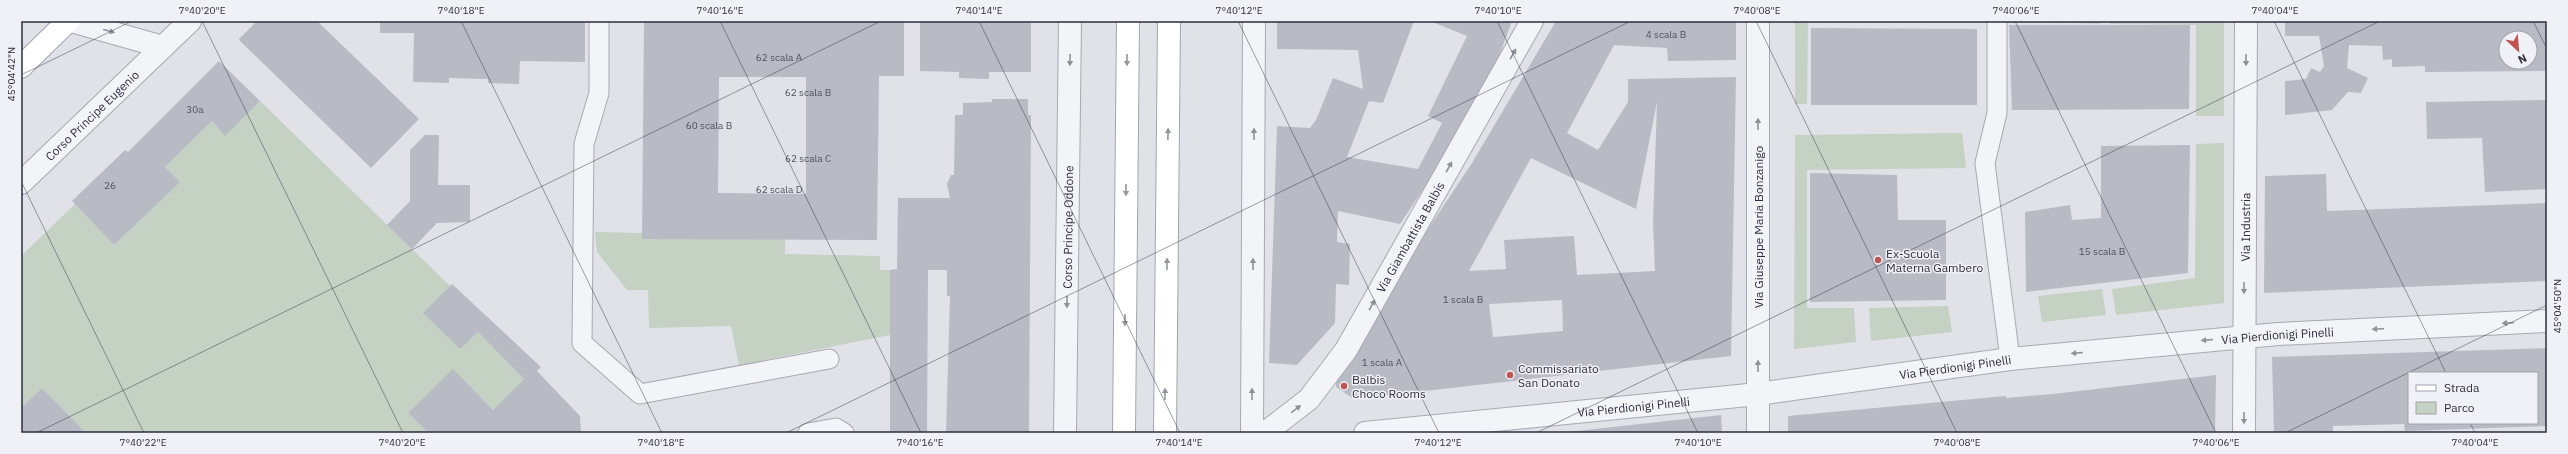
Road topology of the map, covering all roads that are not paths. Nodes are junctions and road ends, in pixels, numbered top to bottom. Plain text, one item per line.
1 (70, 21) edge
2 (190, 21) edge
3 (599, 21) edge
4 (1070, 21) edge
5 (1128, 21) edge
6 (1169, 21) edge
7 (1254, 21) edge
8 (1532, 21) edge
9 (1758, 21) edge
10 (1996, 21) edge
11 (2246, 21) edge
12 (163, 47) junction
13 (21, 67) edge
14 (21, 183) edge
15 (2547, 321) edge
16 (2244, 337) junction
17 (829, 358) dead end
18 (2010, 359) junction
19 (1758, 394) junction
20 (808, 433) edge
21 (844, 433) edge
22 (1065, 433) edge
23 (1124, 433) edge
24 (1165, 433) edge
25 (1252, 433) edge
26 (1265, 433) edge
27 (1365, 433) edge
28 (1758, 433) edge
29 (2244, 433) edge

1 -> 12 street
1 - 13 main road
2 - 12 street, Corso Principe Eugenio
3 - 17 lane
4 -> 22 street, Corso Principe Oddone
5 -> 23 main road
24 -> 6 main road
25 -> 7 street
26 -> 8 street, Via Giambattista Balbis
19 -> 9 street, Via Giuseppe Maria Bonzanigo
10 - 18 lane
11 -> 16 street, Via Industria
12 - 14 street, Corso Principe Eugenio
15 -> 16 street, Via Pierdionigi Pinelli
16 -> 18 street, Via Pierdionigi Pinelli
16 -> 29 street, Via Industria
18 - 19 street, Via Pierdionigi Pinelli
19 - 27 street, Via Pierdionigi Pinelli
19 - 28 street, Via Giuseppe Maria Bonzanigo
20 - 21 lane

